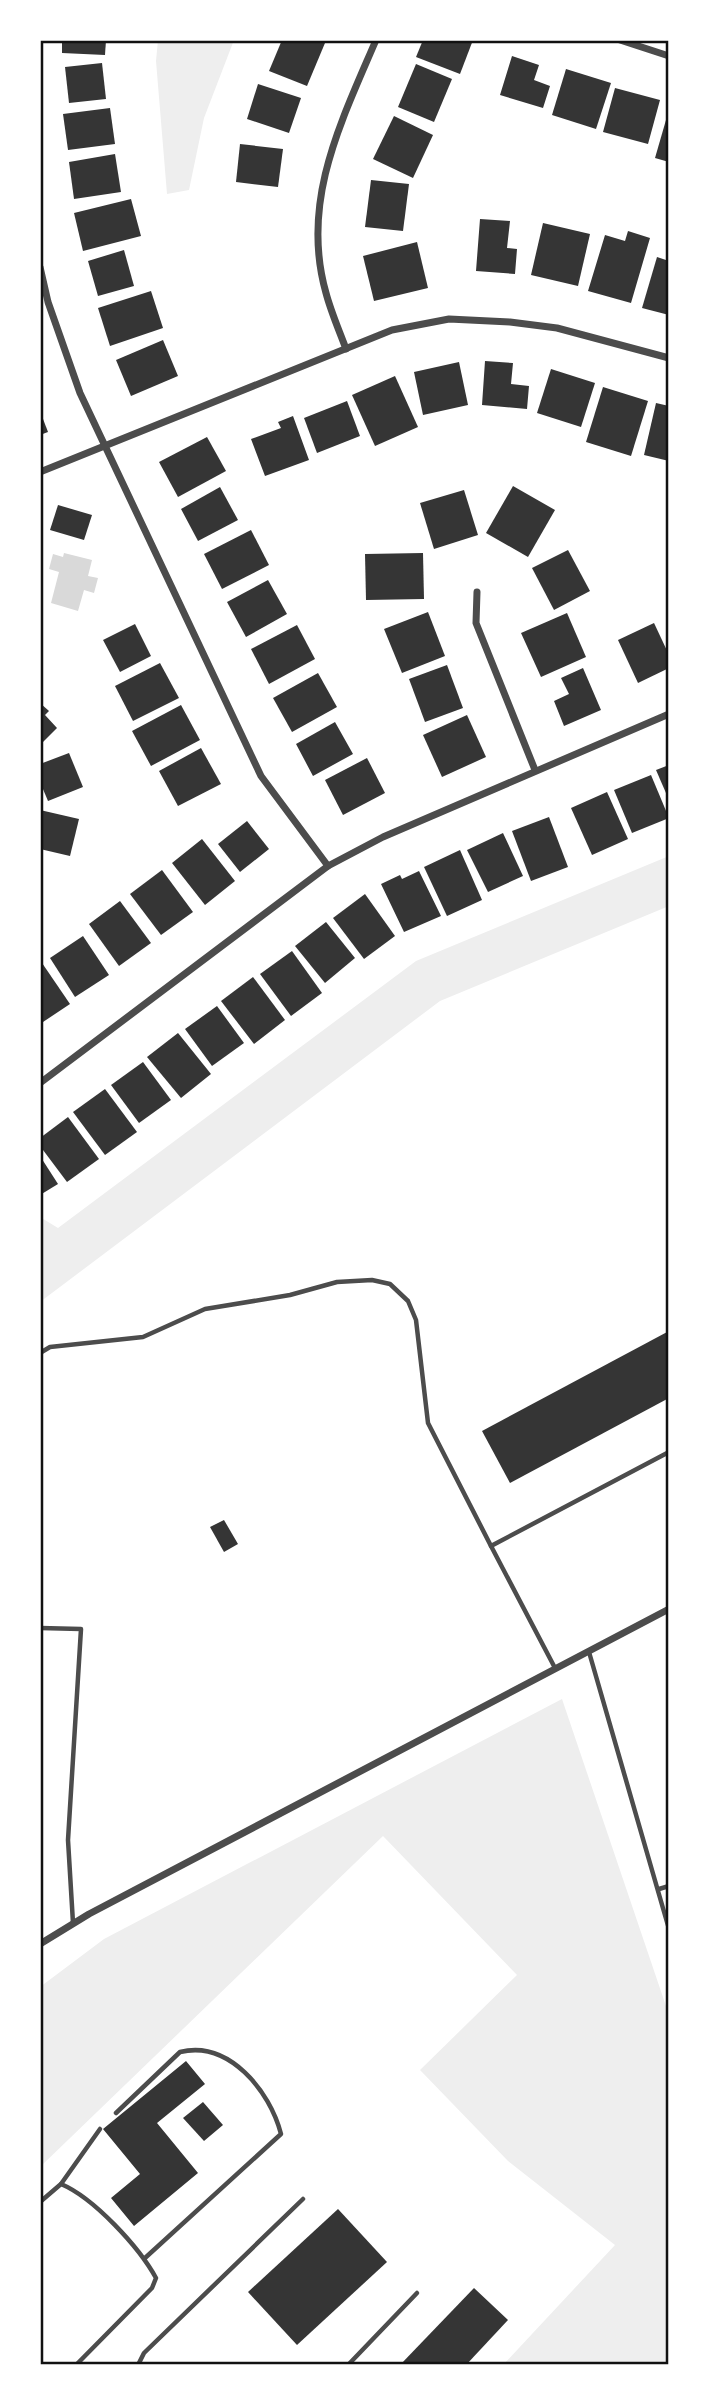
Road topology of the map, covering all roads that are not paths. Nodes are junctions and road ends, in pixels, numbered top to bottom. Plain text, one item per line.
1 (376, 40) edge
2 (620, 40) edge
3 (669, 56) edge
4 (40, 267) edge
5 (346, 349) junction
6 (669, 358) edge
7 (105, 446) junction
8 (40, 472) edge
9 (477, 592) dead end
10 (669, 715) edge
11 (536, 770) junction
12 (328, 866) junction
13 (40, 1083) edge
14 (40, 1353) edge
15 (669, 1452) edge
16 (491, 1546) junction
17 (669, 1609) edge
18 (40, 1628) edge
19 (589, 1651) junction
20 (555, 1669) junction
21 (669, 1886) edge
22 (659, 1889) junction
23 (73, 1924) junction
24 (669, 1929) edge
25 (40, 1944) edge
26 (116, 2113) dead end
27 (100, 2129) dead end
28 (61, 2184) junction
29 (303, 2199) dead end
30 (40, 2202) edge
31 (145, 2258) junction
32 (417, 2293) dead end
33 (76, 2365) edge
34 (138, 2365) edge
35 (348, 2365) edge

1 - 5 street
2 - 3 street
4 - 7 street
5 - 6 street
5 - 7 street
7 - 8 street
7 - 12 street
9 - 11 street
10 - 11 street
11 - 12 street
12 - 13 street
14 - 16 lane
15 - 16 lane
16 - 20 lane
17 - 19 street
18 - 23 lane
19 - 20 street
19 - 22 lane
20 - 23 street
21 - 22 lane
22 - 24 lane
23 - 25 street
26 - 31 lane
27 - 28 lane
28 - 30 lane
28 - 31 lane
29 - 34 lane
31 - 33 lane
32 - 35 lane

